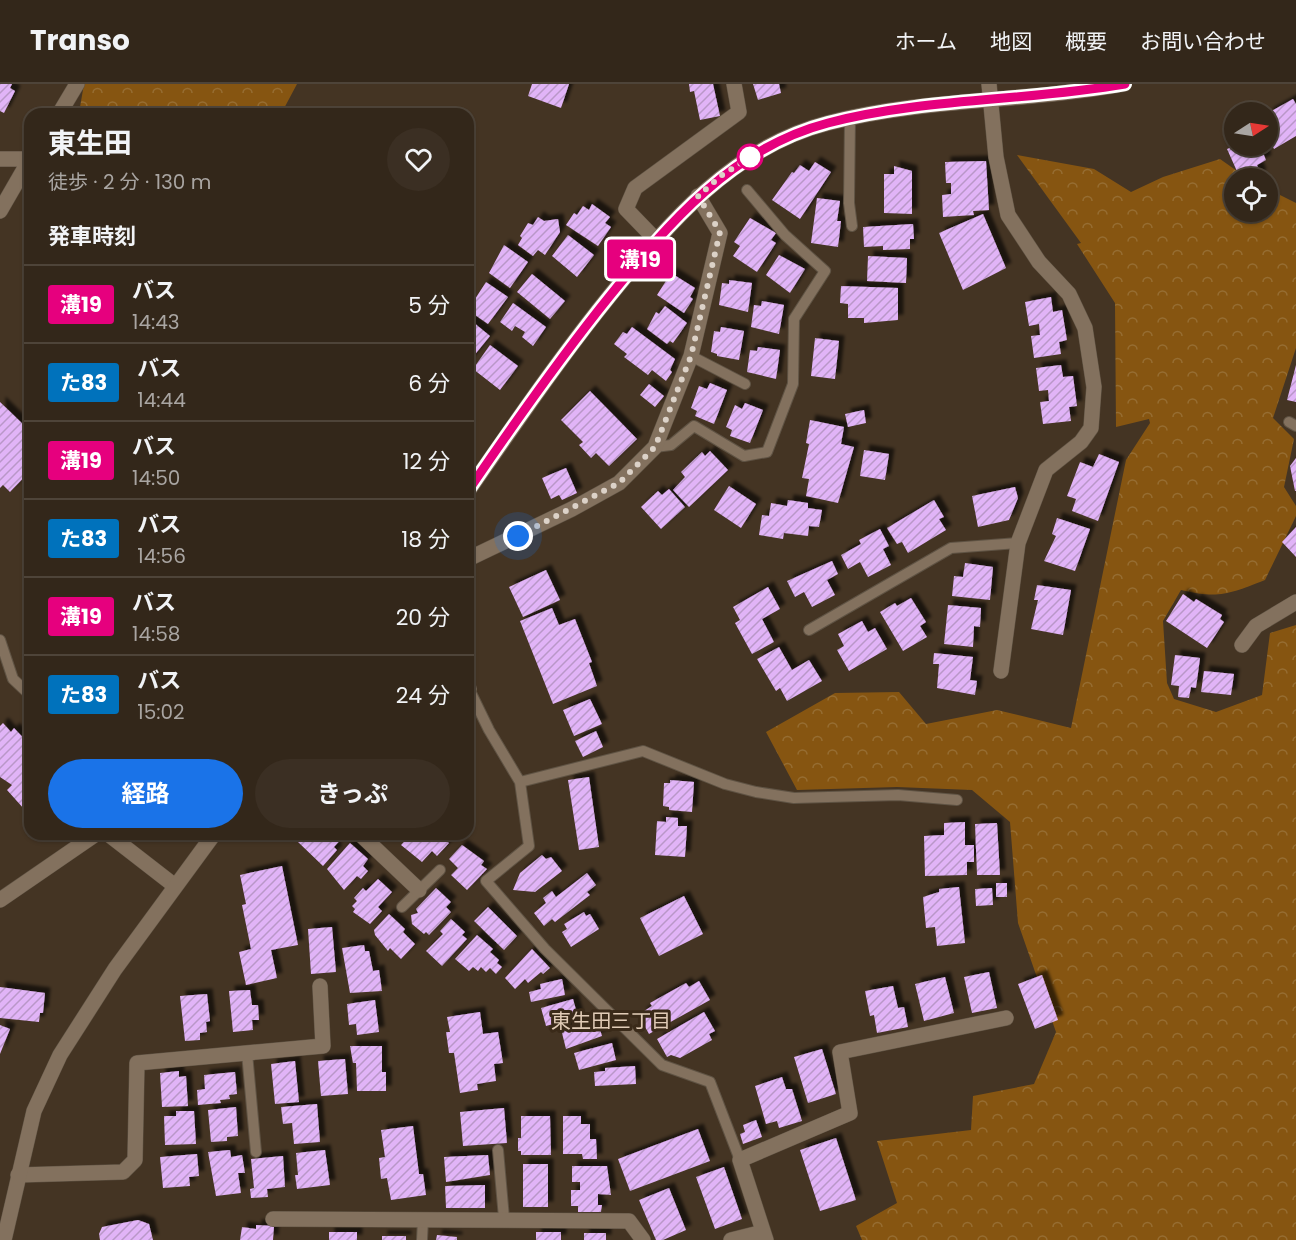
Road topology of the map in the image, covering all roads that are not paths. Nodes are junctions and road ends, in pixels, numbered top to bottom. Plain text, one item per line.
1 (77, 84) edge
2 (734, 84) edge
3 (989, 84) edge
4 (1124, 84) edge
5 (990, 100) junction
6 (63, 108) edge
7 (850, 118) junction
8 (0, 159) edge
9 (24, 159) edge
10 (24, 169) edge
11 (747, 190) dead end
12 (698, 196) junction
13 (0, 211) edge
14 (852, 226) dead end
15 (656, 240) junction
16 (691, 356) junction
17 (745, 384) dead end
18 (655, 447) junction
19 (474, 482) edge
20 (1018, 543) junction
21 (474, 556) edge
22 (1296, 602) edge
23 (809, 630) dead end
24 (0, 640) edge
25 (1242, 645) dead end
26 (1001, 671) dead end
27 (24, 689) edge
28 (474, 699) edge
29 (520, 782) junction
30 (957, 800) dead end
31 (87, 840) edge
32 (116, 840) edge
33 (210, 840) edge
34 (366, 840) edge
35 (440, 870) dead end
36 (175, 886) junction
37 (419, 890) junction
38 (0, 900) edge
39 (402, 907) dead end
40 (320, 986) dead end
41 (1006, 1018) dead end
42 (247, 1053) junction
43 (498, 1150) dead end
44 (256, 1152) dead end
45 (740, 1160) junction
46 (18, 1175) junction
47 (504, 1218) junction
48 (273, 1219) dead end
49 (423, 1219) junction
50 (765, 1236) edge
51 (7, 1239) edge
52 (422, 1240) edge
53 (643, 1240) edge
54 (731, 1240) edge

1 - 6 street
2 - 15 street
3 - 5 street
4 - 5 street
5 - 7 street
5 - 20 street
7 - 12 street
7 - 14 lane
8 - 9 street
10 - 13 street
11 - 18 lane
12 - 15 street
12 - 16 street
15 - 19 street
16 - 17 lane
16 - 18 street
18 - 21 street
20 - 23 lane
20 - 26 street
22 - 25 street
24 - 27 lane
28 - 29 lane
29 - 30 lane
29 - 45 lane
31 - 38 street
32 - 36 street
33 - 36 street
34 - 37 street
35 - 37 lane
36 - 46 street
37 - 39 lane
40 - 42 street
41 - 45 street
42 - 44 lane
42 - 46 street
43 - 47 lane
45 - 50 street
46 - 51 street
47 - 49 street
47 - 53 street
48 - 49 street
49 - 52 lane
50 - 54 street

